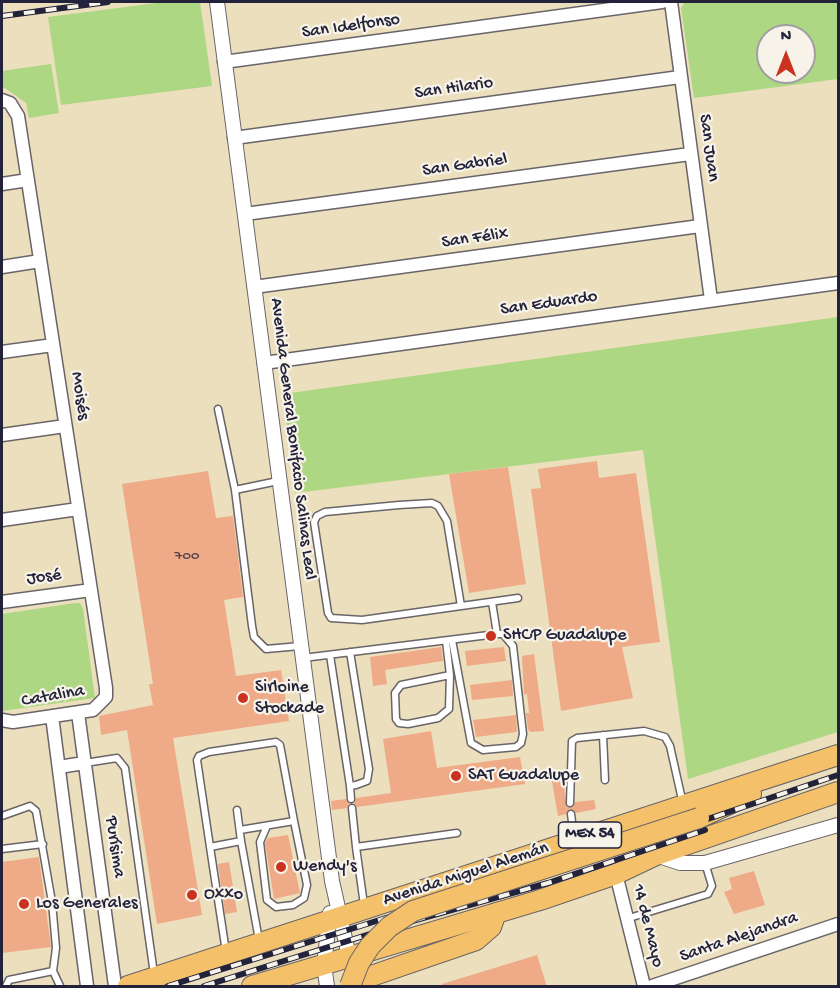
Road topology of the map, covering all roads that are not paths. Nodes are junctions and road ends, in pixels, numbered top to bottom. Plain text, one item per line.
1 (217, 2) edge
2 (662, 2) edge
3 (671, 2) edge
4 (627, 4) edge
5 (224, 62) junction
6 (680, 76) junction
7 (6, 102) edge
8 (234, 138) junction
9 (690, 154) junction
10 (28, 180) junction
11 (2, 184) edge
12 (245, 214) junction
13 (700, 226) junction
14 (40, 261) junction
15 (2, 267) edge
16 (838, 283) edge
17 (254, 287) junction
18 (711, 300) junction
19 (53, 345) junction
20 (2, 352) edge
21 (264, 363) junction
22 (218, 409) dead end
23 (65, 426) junction
24 (2, 435) edge
25 (279, 481) junction
26 (235, 490) junction
27 (78, 508) junction
28 (2, 520) edge
29 (91, 590) junction
30 (518, 598) dead end
31 (2, 602) edge
32 (492, 602) junction
33 (461, 606) junction
34 (497, 634) junction
35 (449, 640) junction
36 (301, 652) junction
37 (350, 652) junction
38 (330, 655) junction
39 (450, 675) junction
40 (106, 697) joint
41 (78, 712) junction
42 (52, 716) junction
43 (2, 720) edge
44 (603, 735) junction
45 (832, 757) edge
46 (84, 763) junction
47 (59, 767) junction
48 (605, 780) dead end
49 (350, 786) junction
50 (834, 796) edge
51 (351, 799) dead end
52 (570, 803) dead end
53 (683, 805) junction
54 (352, 808) dead end
55 (237, 810) dead end
56 (571, 814) dead end
57 (2, 816) edge
58 (294, 821) junction
59 (838, 825) edge
60 (267, 826) junction
61 (240, 830) junction
62 (457, 833) dead end
63 (574, 840) junction
64 (241, 841) junction
65 (43, 844) junction
66 (356, 846) junction
67 (210, 847) junction
68 (2, 849) edge
69 (656, 855) junction
70 (705, 863) junction
71 (616, 874) junction
72 (429, 887) junction
73 (364, 908) junction
74 (496, 913) junction
75 (336, 917) junction
76 (629, 918) junction
77 (838, 924) edge
78 (436, 932) junction
79 (260, 943) junction
80 (226, 954) junction
81 (350, 958) junction
82 (324, 965) junction
83 (396, 969) junction
84 (53, 971) junction
85 (163, 975) junction
86 (350, 985) edge
87 (6, 987) edge
88 (60, 987) edge
89 (87, 987) edge
90 (115, 987) edge
91 (128, 987) edge
92 (187, 987) edge
93 (252, 987) edge
94 (327, 987) edge
95 (379, 987) edge
96 (644, 987) edge
97 (652, 987) edge

1 - 5 street, Avenida General Bonifacio Salinas Leal
2 - 4 street, San Idelfonso
3 - 6 street, San Juan
4 - 5 street, San Idelfonso
5 - 8 street, Avenida General Bonifacio Salinas Leal
6 - 8 street, San Hilario
6 - 9 street, San Juan
7 - 10 street, Moisés
8 - 12 street, Avenida General Bonifacio Salinas Leal
9 - 12 street, San Gabriel
9 - 13 street, San Juan
10 - 11 street
10 - 14 street, Moisés
12 - 17 street, Avenida General Bonifacio Salinas Leal
13 - 17 street, San Félix
13 - 18 street, San Juan
14 - 15 street
14 - 19 street, Moisés
16 - 18 street, San Eduardo
17 - 21 street, Avenida General Bonifacio Salinas Leal
18 - 21 street, San Eduardo
19 - 20 street
19 - 23 street, Moisés
21 - 25 street, Avenida General Bonifacio Salinas Leal
22 - 26 lane
23 - 24 street
23 - 27 street, Moisés
25 - 26 lane
25 - 36 street, Avenida General Bonifacio Salinas Leal
26 - 36 lane
27 - 28 street
27 - 29 street, Moisés
29 - 31 street, José
29 - 40 street, Moisés
30 - 32 lane
32 - 33 lane
32 - 34 lane
33 - 33 lane
34 - 35 lane
34 - 35 lane
35 - 37 lane
35 - 39 lane
36 - 38 lane
36 - 75 street, Avenida General Bonifacio Salinas Leal
37 - 38 lane
37 - 49 lane
38 - 49 lane
39 - 39 lane
40 - 41 street, Catalina
41 - 42 street, Catalina
41 - 46 street, Purísima
42 - 43 street, Catalina
42 - 47 street
44 - 48 lane
44 - 52 lane
44 - 53 lane
45 - 53 highway, Avenida Miguel Alemán / MEX 54
45 - 86 highway, bridge
46 - 47 street
46 - 85 lane
46 - 90 street, Purísima
47 - 89 street
49 - 51 lane
50 - 69 highway, MEX 54
53 - 63 highway, Avenida Miguel Alemán / MEX 54
54 - 66 lane
55 - 61 lane
56 - 63 lane
57 - 65 lane
58 - 60 lane
58 - 60 lane
58 - 67 lane
59 - 70 street
60 - 61 lane
61 - 64 lane
62 - 66 lane
63 - 72 highway, Avenida Miguel Alemán / MEX 54
64 - 67 lane
64 - 79 lane
65 - 68 lane
65 - 84 lane
66 - 73 lane
67 - 80 lane
69 - 70 street
69 - 71 highway, MEX 54
70 - 76 lane
71 - 74 highway, MEX 54
71 - 76 street, 14 de Mayo
72 - 73 highway, Avenida Miguel Alemán / MEX 54
72 - 78 highway
73 - 75 highway, Avenida Miguel Alemán / MEX 54
74 - 78 highway, MEX 54
74 - 83 highway
75 - 79 highway, Avenida Miguel Alemán / MEX 54
75 - 81 street, Avenida General Bonifacio Salinas Leal
75 - 82 street, Avenida General Bonifacio Salinas Leal
76 - 96 street, 14 de Mayo
77 - 97 street, Santa Alejandra
78 - 81 highway, MEX 54
79 - 80 highway, Avenida Miguel Alemán / MEX 54
80 - 85 highway, Avenida Miguel Alemán / MEX 54
81 - 82 highway, MEX 54
81 - 86 street, Avenida General Bonifacio Salinas Leal
82 - 93 highway, MEX 54
82 - 94 street, Avenida General Bonifacio Salinas Leal
83 - 86 highway
83 - 95 street
84 - 87 lane
84 - 88 lane
85 - 91 highway, Avenida Miguel Alemán / MEX 54
85 - 92 highway

